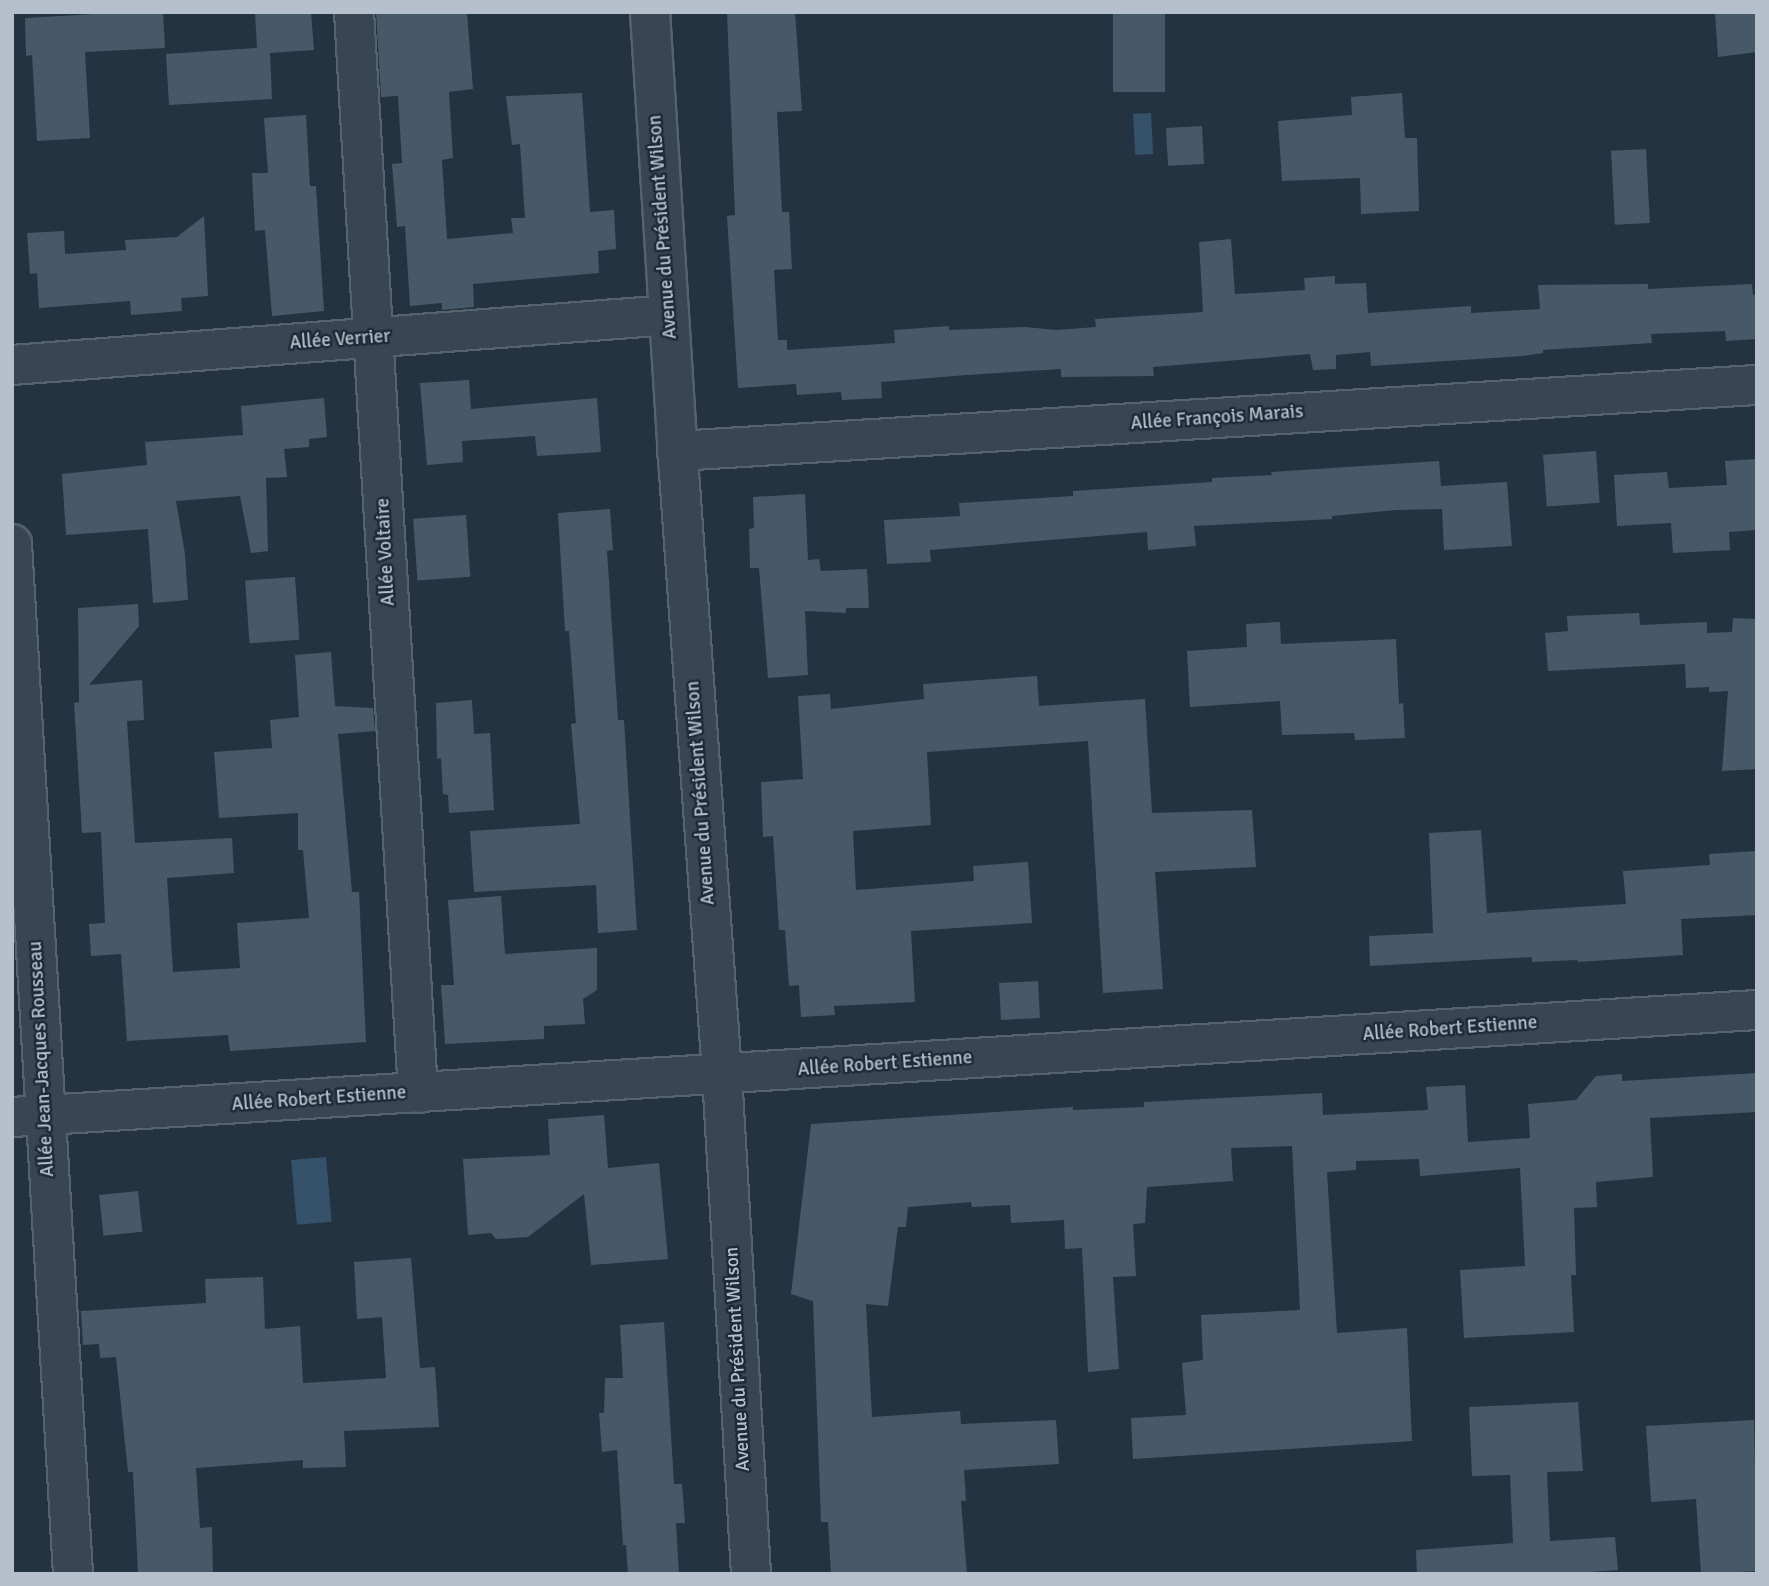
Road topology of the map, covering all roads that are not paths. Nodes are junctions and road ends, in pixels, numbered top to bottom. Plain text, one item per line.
1 (354, 12) edge
2 (650, 12) edge
3 (669, 315) junction
4 (374, 338) junction
5 (12, 365) edge
6 (1757, 385) edge
7 (677, 451) junction
8 (12, 544) edge
9 (1757, 1010) edge
10 (722, 1074) junction
11 (418, 1093) junction
12 (28, 1116) edge
13 (73, 1574) edge
14 (751, 1574) edge

1 - 4 street, Allée Voltaire
2 - 3 street, Avenue du Président Wilson
3 - 4 street, Allée Verrier
3 - 7 street, Avenue du Président Wilson
4 - 5 street, Allée Verrier
4 - 11 street, Allée Voltaire
6 - 7 street, Allée François Marais
7 - 10 street, Avenue du Président Wilson
8 - 12 street, Allée Jean-Jacques Rousseau
9 - 10 street, Allée Robert Estienne
10 - 11 street, Allée Robert Estienne
10 - 14 street, Avenue du Président Wilson
11 - 12 street, Allée Robert Estienne
12 - 13 street, Allée Jean-Jacques Rousseau

